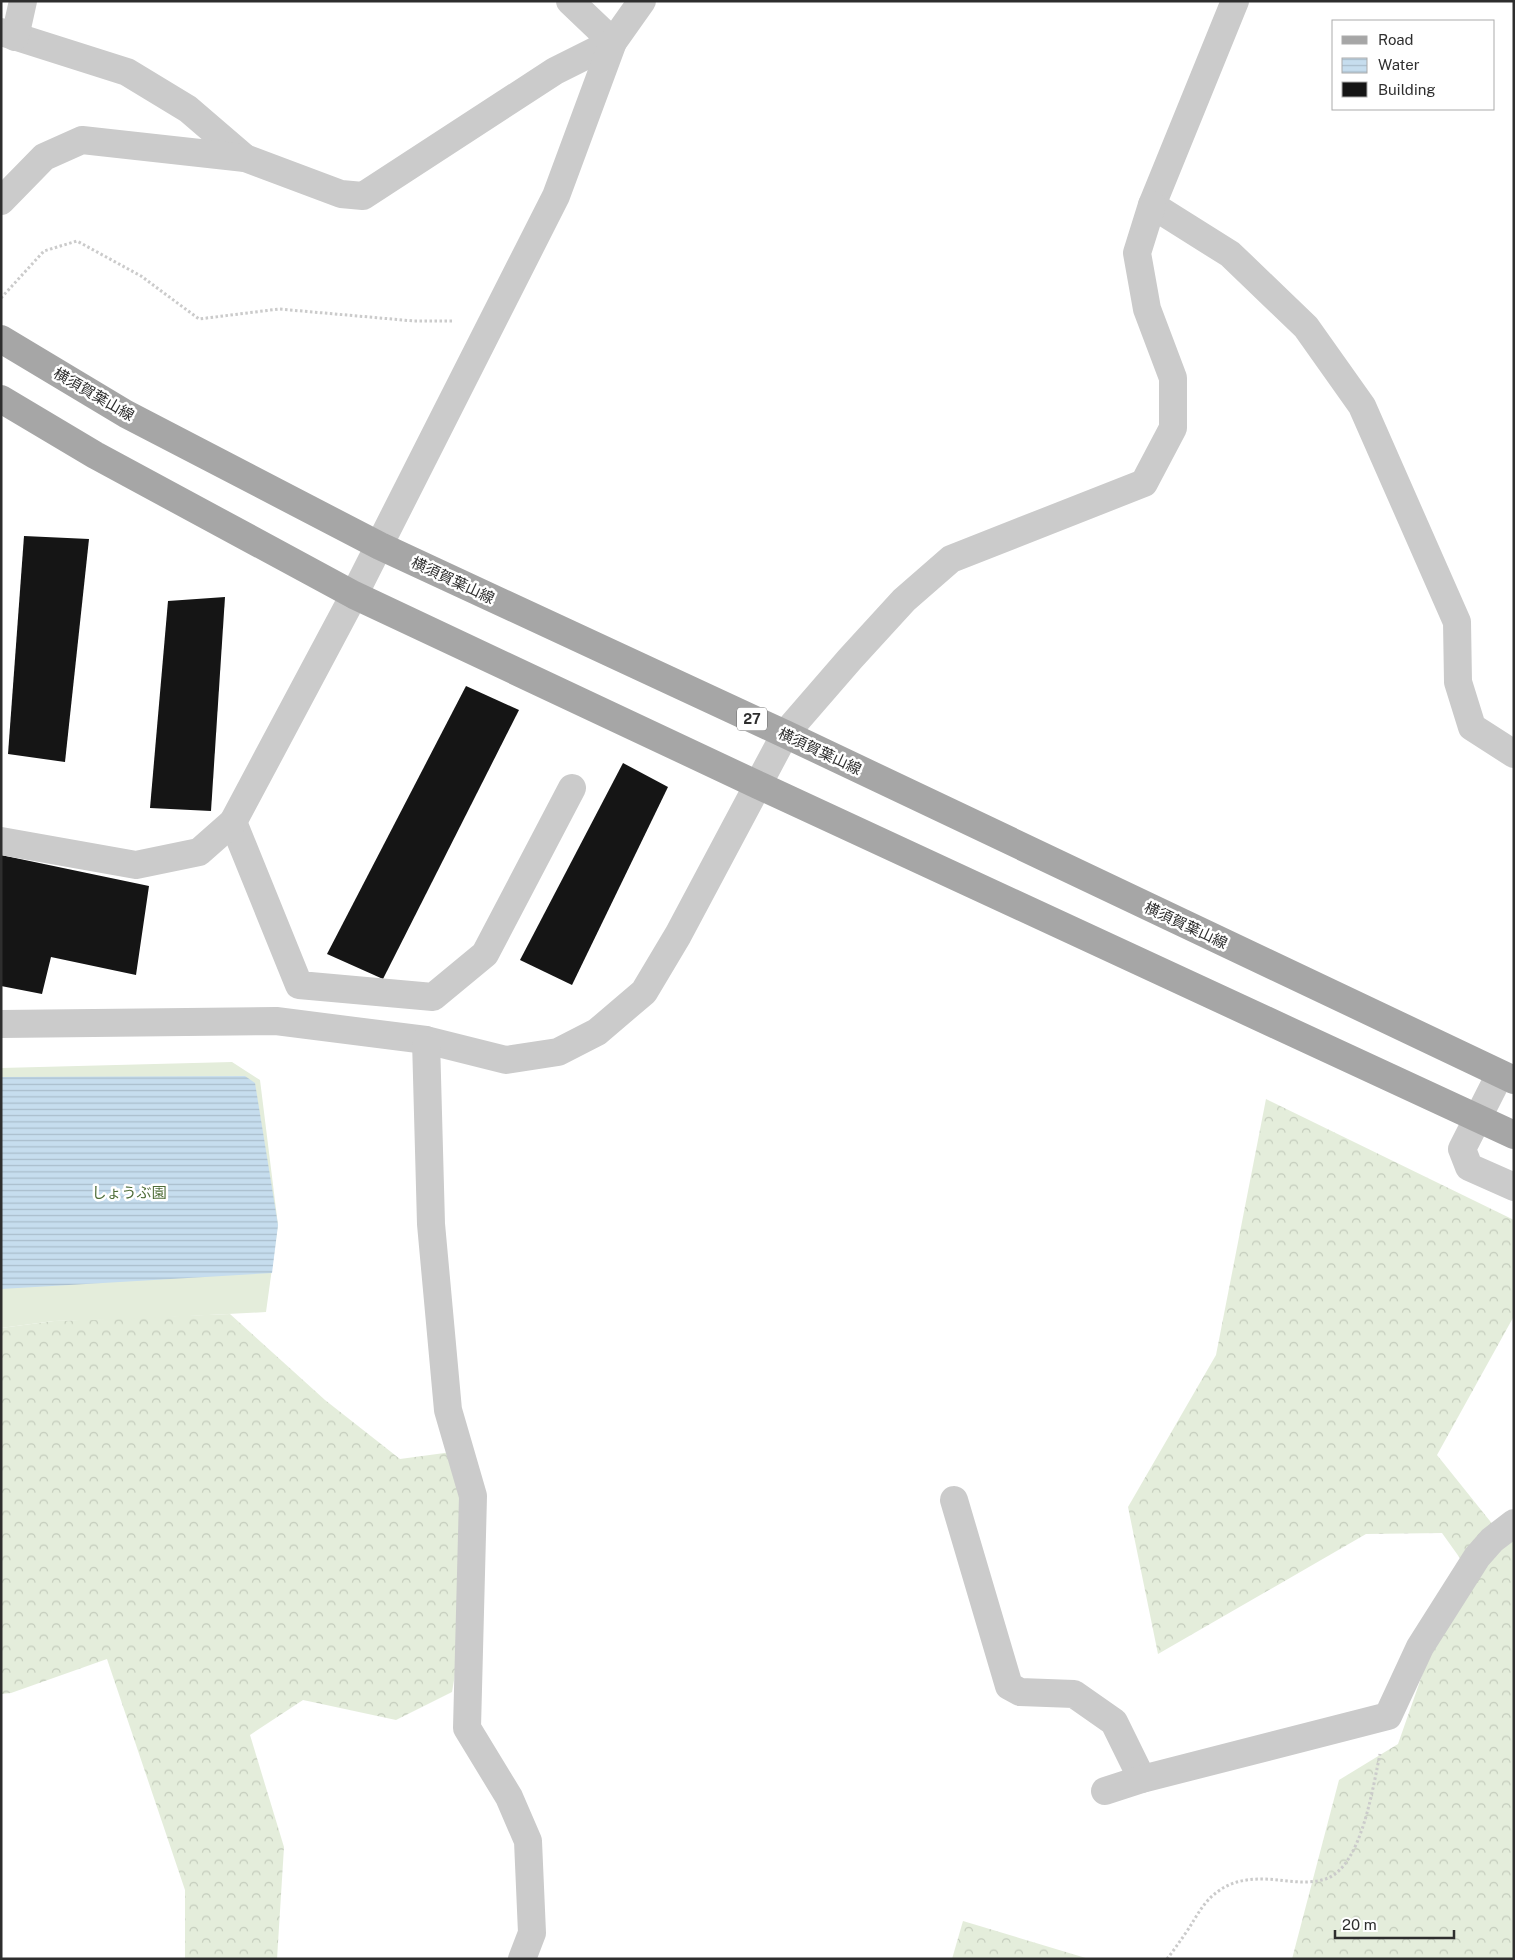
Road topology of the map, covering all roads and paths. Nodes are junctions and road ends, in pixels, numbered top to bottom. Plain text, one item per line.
1 (23, 1) edge
2 (570, 1) edge
3 (642, 1) edge
4 (1236, 1) edge
5 (8, 34) edge
6 (614, 42) junction
7 (245, 158) junction
8 (1, 201) edge
9 (1152, 205) junction
10 (1, 298) edge
11 (494, 321) junction
12 (1, 339) edge
13 (1, 400) edge
14 (380, 546) junction
15 (354, 595) junction
16 (785, 734) junction
17 (1514, 754) edge
18 (758, 785) junction
19 (572, 788) dead end
20 (233, 822) junction
21 (1, 841) edge
22 (1, 1024) edge
23 (426, 1040) junction
24 (1507, 1077) edge
25 (1477, 1117) junction
26 (1514, 1135) edge
27 (1514, 1187) edge
28 (954, 1500) dead end
29 (1514, 1524) edge
30 (1388, 1716) junction
31 (1142, 1779) junction
32 (1105, 1791) dead end
33 (522, 1959) edge
34 (1167, 1959) edge

1 - 5 street
2 - 6 street
3 - 6 street
4 - 9 street
5 - 7 street
6 - 7 street
6 - 11 street
7 - 8 street
9 - 16 street
9 - 17 street
10 - 11 path
11 - 14 street
12 - 14 main road, 横須賀葉山線 / 27
13 - 15 main road
14 - 15 street
14 - 16 main road, 横須賀葉山線 / 27
15 - 18 main road
15 - 20 street
16 - 18 street
16 - 24 main road, 横須賀葉山線 / 27
18 - 23 street
18 - 25 main road
19 - 20 street
20 - 21 street
22 - 23 street
23 - 33 street
24 - 25 street
25 - 26 main road
25 - 27 street
28 - 31 street
29 - 30 street
30 - 31 street
30 - 34 path
31 - 32 street

